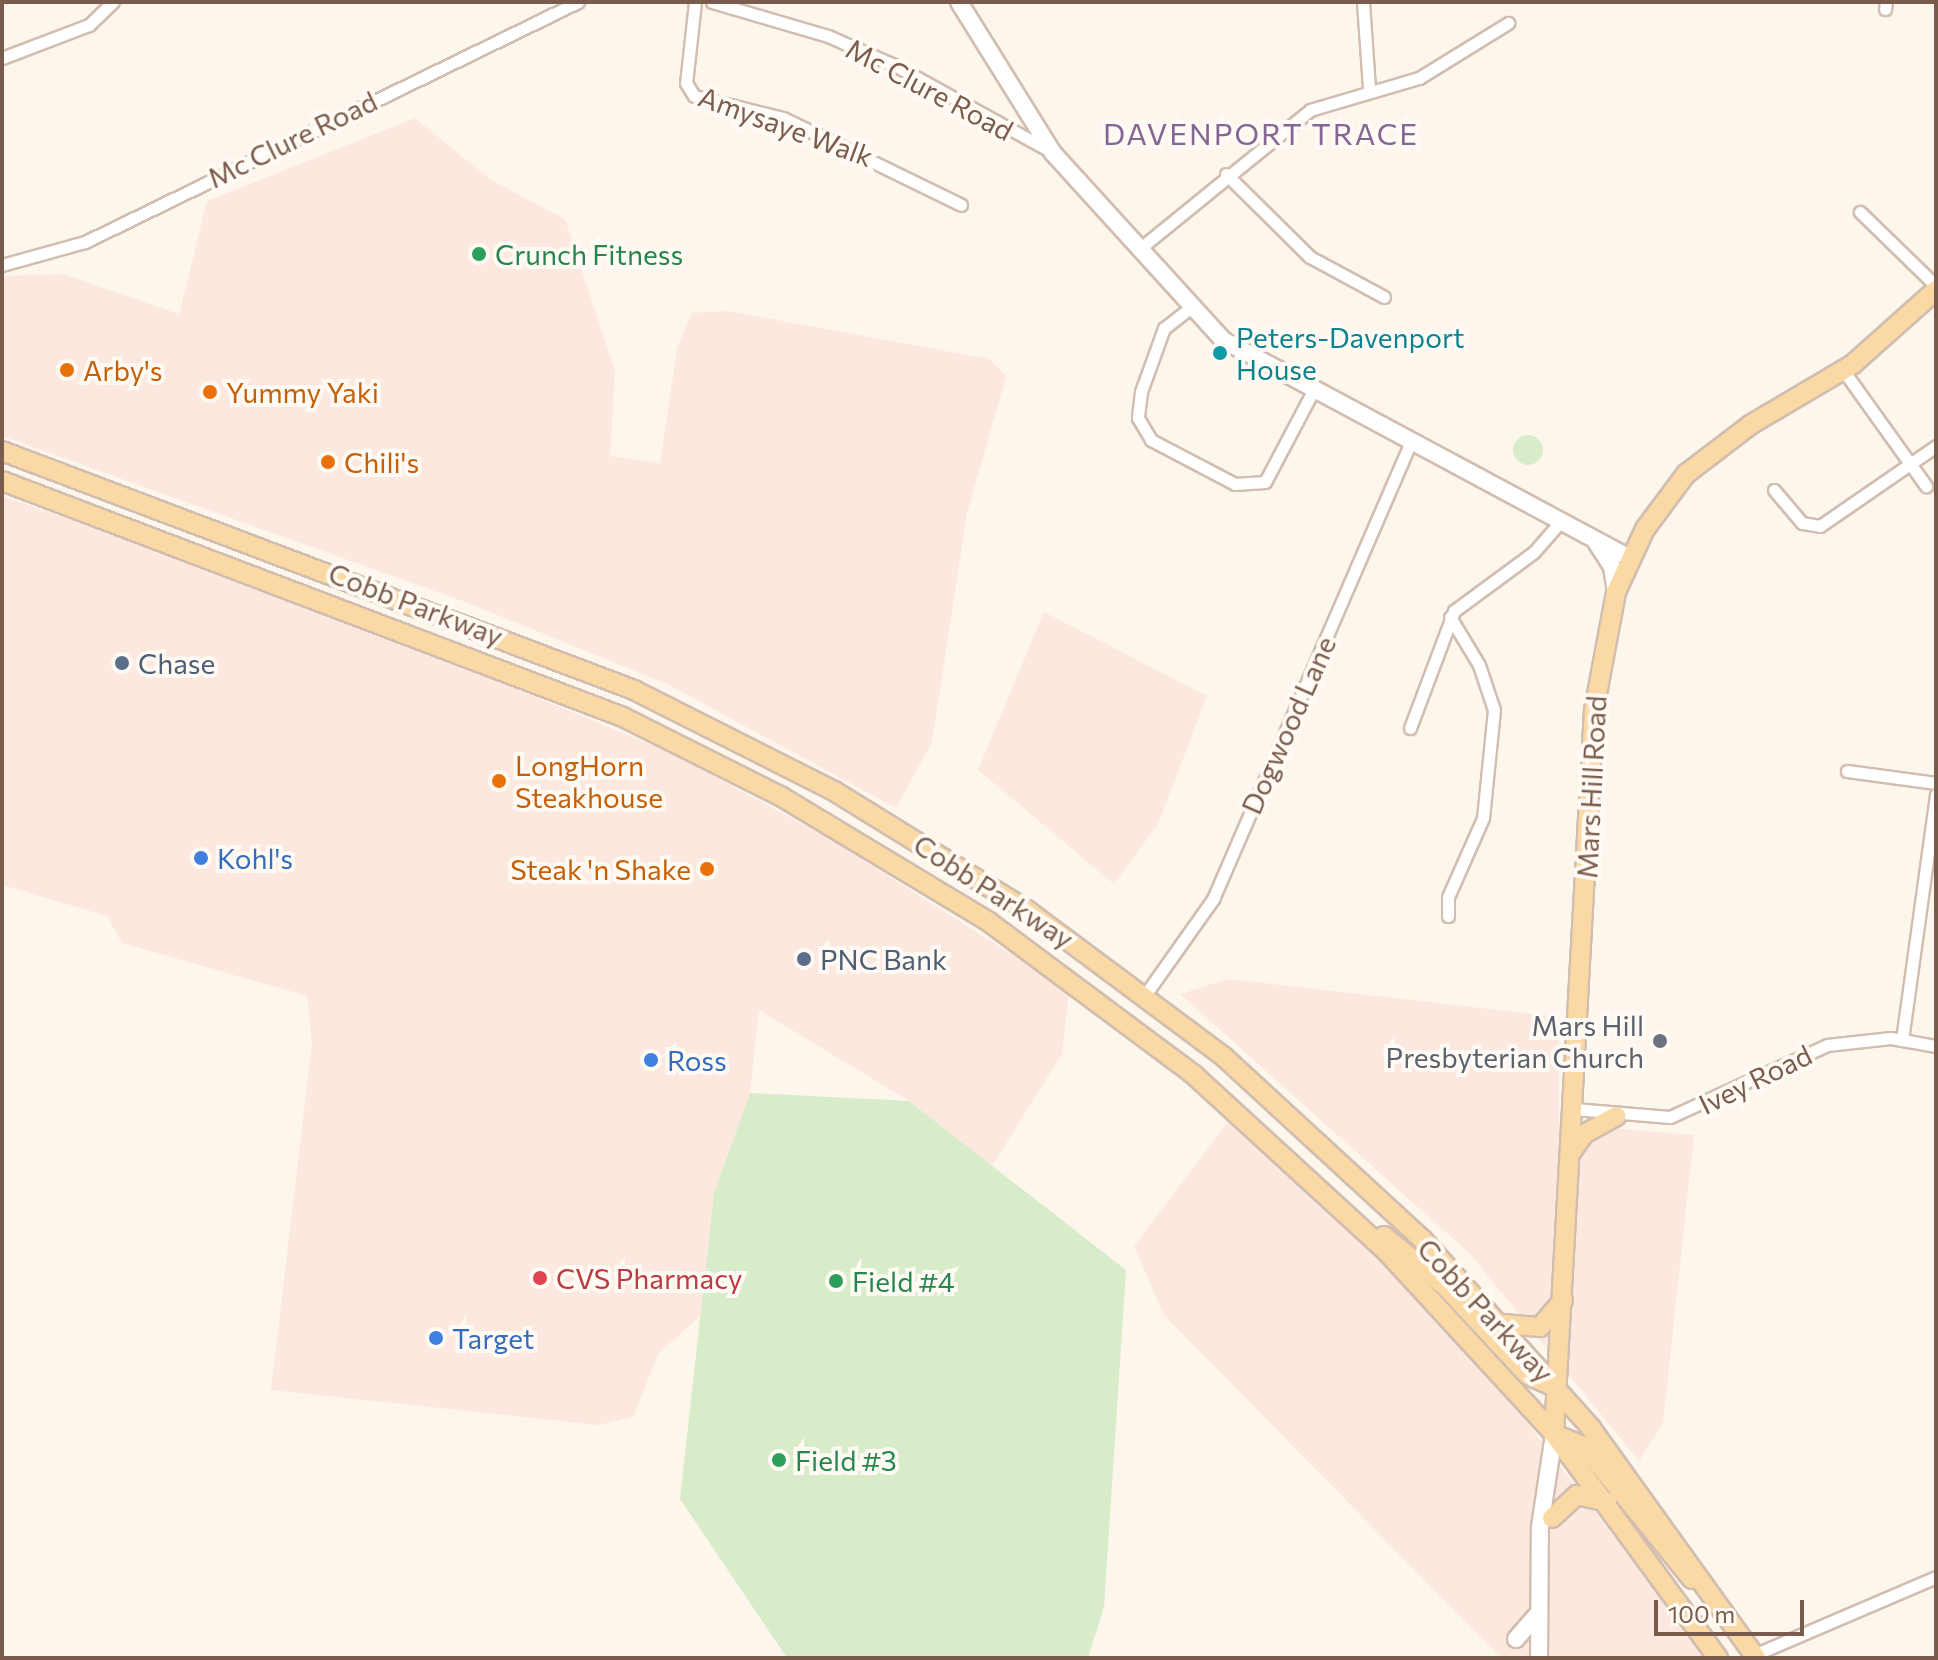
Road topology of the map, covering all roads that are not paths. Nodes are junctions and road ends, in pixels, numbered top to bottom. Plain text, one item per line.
1 (113, 2) edge
2 (578, 2) edge
3 (695, 2) edge
4 (712, 2) edge
5 (959, 2) edge
6 (1363, 2) edge
7 (1508, 23) dead end
8 (2, 58) edge
9 (1369, 88) junction
10 (1053, 153) junction
11 (1226, 174) junction
12 (961, 205) dead end
13 (1860, 212) dead end
14 (1138, 250) junction
15 (2, 265) edge
16 (1936, 288) edge
17 (1384, 297) dead end
18 (1190, 308) junction
19 (1843, 370) junction
20 (1314, 389) junction
21 (1410, 443) junction
22 (1936, 446) edge
23 (2, 451) edge
24 (1911, 465) junction
25 (2, 481) edge
26 (1926, 486) dead end
27 (1774, 490) dead end
28 (1560, 522) junction
29 (1592, 538) junction
30 (1629, 558) junction
31 (1616, 592) junction
32 (1450, 617) junction
33 (1410, 728) dead end
34 (1847, 771) dead end
35 (1936, 783) edge
36 (1936, 794) edge
37 (1448, 916) dead end
38 (1145, 995) junction
39 (1902, 1040) junction
40 (1936, 1046) edge
41 (1574, 1109) junction
42 (1616, 1116) junction
43 (1572, 1151) junction
44 (1344, 1210) junction
45 (1563, 1301) junction
46 (1501, 1323) junction
47 (1558, 1387) junction
48 (1554, 1434) junction
49 (1607, 1502) junction
50 (1552, 1518) junction
51 (1936, 1577) edge
52 (1719, 1603) junction
53 (1536, 1616) junction
54 (1516, 1639) dead end
55 (1539, 1649) edge
56 (1755, 1656) edge
57 (1718, 1658) edge

1 - 8 street
2 - 15 street, Mc Clure Road
3 - 12 street, Amysaye Walk
4 - 10 street, Mc Clure Road
5 - 10 street
6 - 9 street
7 - 9 street
9 - 11 street
10 - 14 street
11 - 14 street
11 - 17 street
13 - 16 street
14 - 18 street
16 - 19 main road, Mars Hill Road
18 - 20 street
18 - 20 street
19 - 24 street
19 - 30 main road, Mars Hill Road
20 - 21 street
21 - 28 street
21 - 38 street, Dogwood Lane
22 - 24 street
23 - 38 main road, Cobb Parkway
24 - 26 street
24 - 27 street
25 - 44 main road, Cobb Parkway
28 - 29 street
28 - 32 street
29 - 30 street
29 - 31 street
30 - 31 main road, Mars Hill Road
31 - 41 main road, Mars Hill Road
32 - 33 street
32 - 37 street
34 - 35 street
36 - 39 street
38 - 46 main road, Cobb Parkway
39 - 40 street, Ivey Road
39 - 42 street, Ivey Road
41 - 42 street, Ivey Road
41 - 43 main road, Mars Hill Road
42 - 43 main road
43 - 45 main road, Mars Hill Road
44 - 47 main road
44 - 48 main road, Cobb Parkway
45 - 46 main road
45 - 47 main road, Mars Hill Road
46 - 47 main road, Cobb Parkway
47 - 48 main road, Mars Hill Road
47 - 52 main road, Cobb Parkway
48 - 49 main road, Cobb Parkway
48 - 50 street
48 - 52 main road
48 - 53 street
49 - 50 main road
49 - 57 main road, Cobb Parkway
50 - 55 street
51 - 56 street
52 - 56 main road, Cobb Parkway
53 - 54 street
53 - 55 street

